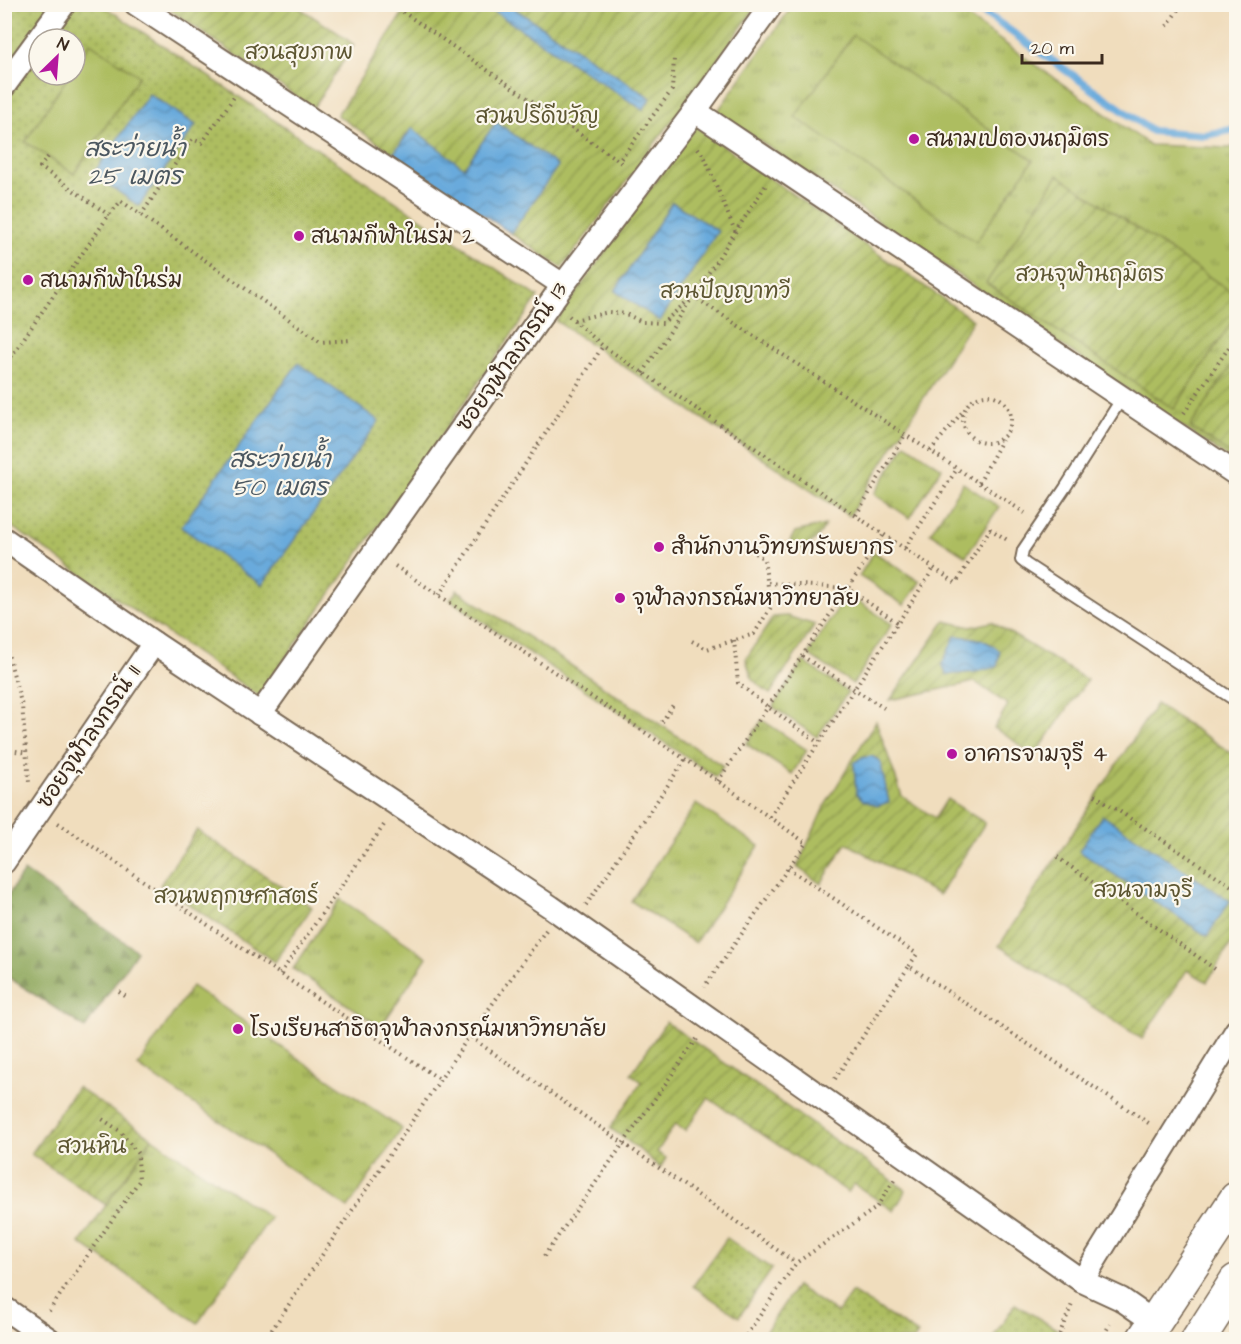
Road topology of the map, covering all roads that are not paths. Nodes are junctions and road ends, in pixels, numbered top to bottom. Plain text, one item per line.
1 (64, 4) edge
2 (136, 4) edge
3 (772, 4) edge
4 (4, 86) edge
5 (690, 118) junction
6 (563, 285) junction
7 (1122, 398) junction
8 (1236, 474) edge
9 (4, 538) edge
10 (154, 643) junction
11 (1236, 701) edge
12 (260, 714) junction
13 (4, 862) edge
14 (1236, 1031) edge
15 (1236, 1199) edge
16 (1082, 1281) junction
17 (1236, 1281) edge
18 (4, 1308) edge
19 (1149, 1331) edge
20 (50, 1340) edge
21 (1198, 1340) edge

1 - 4 street
2 - 6 street
3 - 5 street, ซอยจุฬาลงกรณ์ 13
5 - 6 street, ซอยจุฬาลงกรณ์ 13
5 - 7 street
6 - 12 street, ซอยจุฬาลงกรณ์ 13
7 - 8 street
7 - 11 lane
9 - 10 street
10 - 12 street
10 - 13 street, ซอยจุฬาลงกรณ์ 11
12 - 16 street
14 - 16 street
15 - 19 main road
16 - 19 street
17 - 21 main road
18 - 20 street

